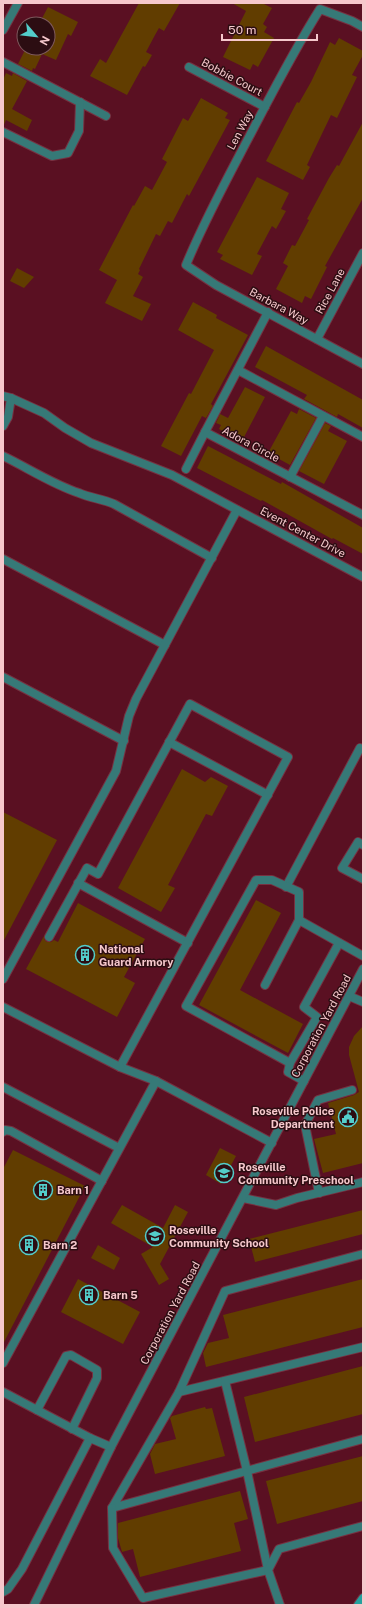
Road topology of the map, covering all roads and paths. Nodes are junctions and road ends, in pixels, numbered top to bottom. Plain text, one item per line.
1 (18, 3) edge
2 (363, 27) edge
3 (3, 30) edge
4 (3, 62) edge
5 (189, 67) dead end
6 (80, 102) junction
7 (265, 107) junction
8 (106, 116) dead end
9 (3, 132) edge
10 (363, 253) edge
11 (186, 265) joint
12 (268, 312) junction
13 (317, 339) junction
14 (363, 364) edge
15 (238, 370) junction
16 (7, 397) edge
17 (323, 416) junction
18 (3, 426) edge
19 (205, 432) junction
20 (363, 437) edge
21 (3, 456) edge
22 (186, 469) dead end
23 (290, 477) junction
24 (235, 509) junction
25 (363, 515) edge
26 (212, 558) junction
27 (3, 559) edge
28 (363, 577) edge
29 (165, 645) junction
30 (3, 677) edge
31 (124, 741) junction
32 (169, 742) junction
33 (360, 748) dead end
34 (268, 795) junction
35 (363, 845) edge
36 (363, 879) edge
37 (78, 883) junction
38 (286, 887) junction
39 (299, 920) junction
40 (49, 937) dead end
41 (188, 943) junction
42 (339, 943) junction
43 (363, 956) edge
44 (363, 969) edge
45 (3, 979) edge
46 (265, 985) dead end
47 (349, 996) junction
48 (363, 1002) edge
49 (3, 1007) edge
50 (290, 1063) junction
51 (120, 1067) junction
52 (156, 1081) junction
53 (304, 1081) junction
54 (3, 1087) edge
55 (352, 1090) dead end
56 (3, 1132) edge
57 (272, 1143) junction
58 (119, 1148) junction
59 (102, 1181) junction
60 (363, 1182) edge
61 (319, 1193) junction
62 (243, 1198) junction
63 (363, 1254) edge
64 (363, 1347) edge
65 (3, 1363) edge
66 (225, 1381) junction
67 (3, 1392) edge
68 (179, 1392) junction
69 (37, 1410) junction
70 (72, 1429) junction
71 (90, 1438) junction
72 (363, 1439) edge
73 (111, 1447) junction
74 (247, 1471) junction
75 (112, 1508) junction
76 (363, 1526) edge
77 (268, 1570) junction
78 (3, 1592) edge
79 (363, 1598) edge
80 (34, 1605) edge
81 (280, 1605) edge
82 (359, 1605) edge

1 - 3 street
2 - 7 street, Len Way
4 - 6 street
5 - 7 street, Bobbie Court
6 - 8 street
6 - 9 street
7 - 11 street, Len Way
10 - 13 street, Rice Lane
11 - 12 street, Barbara Way
12 - 13 street, Barbara Way
12 - 15 street, Adora Circle
13 - 14 street, Barbara Way
15 - 17 street
15 - 19 street, Adora Circle
16 - 18 street
16 - 24 street, Event Center Drive
17 - 20 street
17 - 23 street
19 - 22 street
19 - 23 street, Adora Circle
21 - 26 street
23 - 25 street, Adora Circle
24 - 26 street
24 - 28 street, Event Center Drive
26 - 29 street
27 - 29 street
29 - 31 street
30 - 31 street
31 - 45 street
32 - 34 street
32 - 34 street
32 - 37 street
33 - 38 street
34 - 41 street
35 - 36 street
37 - 40 street
37 - 41 street
38 - 39 street
38 - 50 street
39 - 42 street
39 - 46 street
41 - 51 street
42 - 43 street
42 - 50 street
44 - 47 street, Corporation Yard Road
47 - 48 street
47 - 53 street, Corporation Yard Road
49 - 51 street
50 - 53 street
51 - 52 street
52 - 57 street
52 - 58 street
53 - 57 street, Corporation Yard Road
54 - 58 street
55 - 61 street
56 - 59 street
57 - 62 street, Corporation Yard Road
58 - 59 street
59 - 65 street
60 - 61 street
61 - 62 street
62 - 73 street, Corporation Yard Road
63 - 68 street
64 - 66 street
66 - 68 street
66 - 74 street
67 - 69 street
68 - 75 street
69 - 70 street
69 - 70 street
70 - 71 street
71 - 73 street
71 - 78 street
72 - 74 street
73 - 80 street, Corporation Yard Road
74 - 75 street
74 - 77 street
75 - 77 street
76 - 77 street
77 - 81 street
79 - 82 main road

